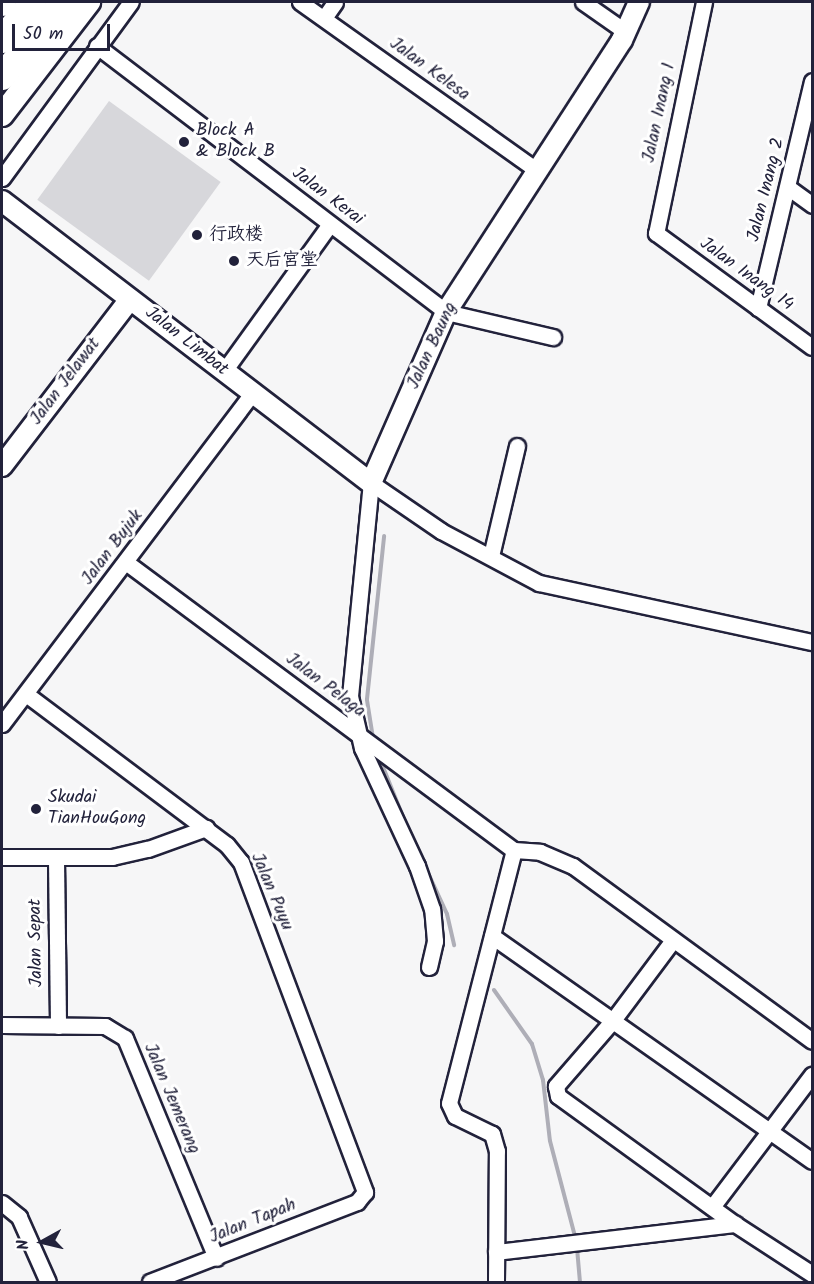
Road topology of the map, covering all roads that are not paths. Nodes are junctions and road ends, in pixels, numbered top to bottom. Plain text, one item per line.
1 (33, 2) edge
2 (63, 2) edge
3 (88, 2) edge
4 (131, 2) edge
5 (300, 2) edge
6 (335, 2) edge
7 (582, 2) edge
8 (639, 2) edge
9 (704, 2) edge
10 (324, 18) junction
11 (626, 32) junction
12 (2, 40) edge
13 (97, 46) junction
14 (2, 77) edge
15 (813, 81) edge
16 (2, 115) edge
17 (536, 170) junction
18 (2, 178) edge
19 (789, 188) junction
20 (2, 201) edge
21 (813, 205) edge
22 (330, 224) junction
23 (656, 233) joint
24 (130, 299) junction
25 (758, 308) junction
26 (446, 312) junction
27 (553, 337) dead end
28 (813, 347) edge
29 (224, 371) junction
30 (252, 393) junction
31 (517, 446) dead end
32 (2, 466) edge
33 (371, 483) junction
34 (491, 556) junction
35 (127, 562) junction
36 (813, 642) edge
37 (26, 694) junction
38 (2, 724) edge
39 (356, 733) junction
40 (206, 828) junction
41 (514, 850) junction
42 (2, 857) edge
43 (56, 859) junction
44 (492, 936) junction
45 (673, 940) junction
46 (429, 967) dead end
47 (614, 1019) junction
48 (2, 1025) edge
49 (58, 1026) junction
50 (813, 1041) edge
51 (813, 1075) edge
52 (769, 1129) junction
53 (813, 1161) edge
54 (365, 1192) joint
55 (2, 1203) edge
56 (712, 1207) junction
57 (735, 1224) junction
58 (496, 1252) junction
59 (216, 1258) junction
60 (813, 1274) edge
61 (48, 1282) edge
62 (150, 1282) edge
63 (496, 1282) edge

1 - 12 highway
2 - 14 highway
3 - 16 main road
4 - 13 street
5 - 10 street, Jalan Kelesa
6 - 10 street
7 - 11 street
8 - 11 street, Jalan Baung
9 - 23 street, Jalan Inang 1
10 - 17 street, Jalan Kelesa
11 - 17 street, Jalan Baung
13 - 18 street
13 - 22 street, Jalan Kerai
15 - 19 street, Jalan Inang 2
17 - 26 street, Jalan Baung
19 - 21 street
19 - 25 street, Jalan Inang 2
20 - 24 street, Jalan Limbat
22 - 26 street, Jalan Kerai
22 - 29 street
23 - 25 street, Jalan Inang 14
24 - 29 street, Jalan Limbat
24 - 32 street, Jalan Jelawat
25 - 28 street, Jalan Inang 14
26 - 27 street, Jalan Kerai
26 - 33 street, Jalan Baung
29 - 30 street, Jalan Limbat
30 - 33 street, Jalan Limbat
30 - 35 street, Jalan Bujuk
31 - 34 street
33 - 34 street
33 - 39 street, Jalan Baung
34 - 36 street
35 - 37 street, Jalan Bujuk
35 - 39 street, Jalan Pelaga
37 - 38 street, Jalan Bujuk
37 - 40 street, Jalan Puyu
39 - 41 street
39 - 46 street, Jalan Pelaga
40 - 43 street
40 - 54 street, Jalan Puyu
41 - 44 street
41 - 45 street
42 - 43 street
43 - 49 street, Jalan Sepat
44 - 47 street
44 - 58 street
45 - 47 street
45 - 50 street
47 - 52 street
47 - 56 street
48 - 49 street, Jalan Jemerang
49 - 59 street, Jalan Jemerang
51 - 52 street
52 - 53 street
52 - 56 street
54 - 59 street, Jalan Tapah
55 - 61 street
56 - 57 street
57 - 58 street
57 - 60 street
58 - 63 street
59 - 62 street, Jalan Tapah

